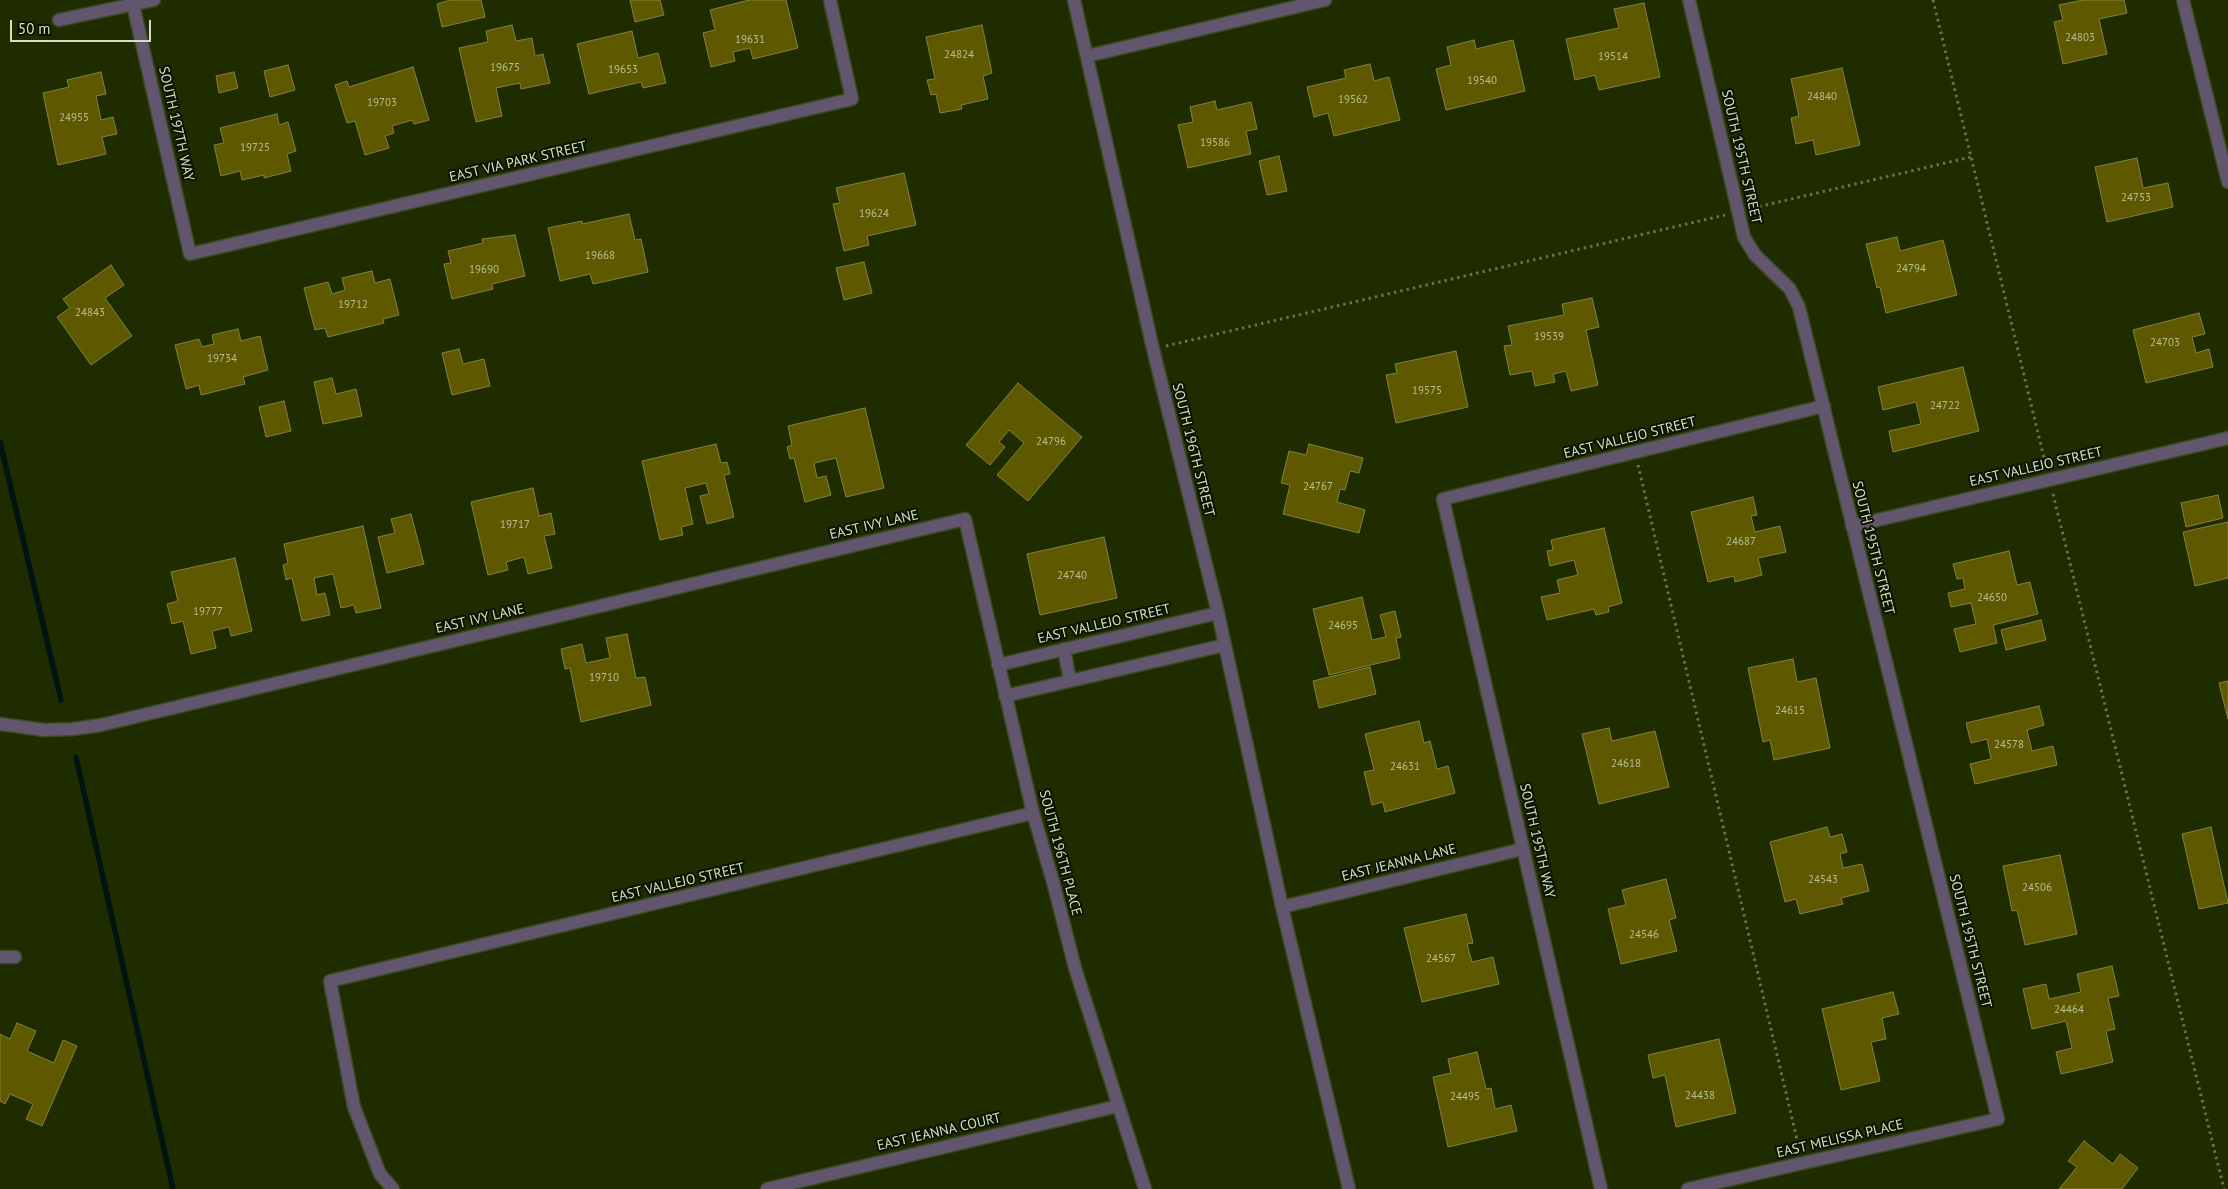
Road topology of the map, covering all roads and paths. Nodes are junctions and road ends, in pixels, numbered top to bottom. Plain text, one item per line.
1 (154, 0) edge
2 (830, 0) edge
3 (1074, 0) edge
4 (1325, 0) edge
5 (1689, 0) edge
6 (1933, 0) edge
7 (2183, 0) edge
8 (133, 2) edge
9 (59, 20) dead end
10 (1087, 56) junction
11 (1971, 157) junction
12 (2228, 182) edge
13 (1737, 212) junction
14 (190, 254) joint
15 (1154, 349) junction
16 (1824, 406) junction
17 (2228, 438) edge
18 (1635, 452) junction
19 (2050, 480) junction
20 (1443, 499) joint
21 (965, 519) joint
22 (1852, 526) junction
23 (1218, 613) junction
24 (1225, 645) junction
25 (1064, 649) junction
26 (998, 665) junction
27 (1070, 681) junction
28 (1006, 696) junction
29 (0, 724) edge
30 (1032, 813) junction
31 (1523, 849) junction
32 (1282, 907) junction
33 (0, 957) edge
34 (15, 957) dead end
35 (1118, 1106) junction
36 (1998, 1119) joint
37 (1803, 1163) junction
38 (393, 1189) edge
39 (767, 1189) edge
40 (1145, 1189) edge
41 (1349, 1189) edge
42 (1601, 1189) edge
43 (1688, 1189) edge
44 (2224, 1189) edge

1 - 8 street
2 - 14 street, EAST VIA PARK STREET
3 - 10 street, SOUTH 196TH STREET
4 - 10 street
5 - 13 street, SOUTH 195TH STREET
6 - 11 path
7 - 12 street
8 - 9 street
8 - 14 street, SOUTH 197TH WAY
10 - 15 street, SOUTH 196TH STREET
11 - 13 path
11 - 19 path
13 - 15 path
13 - 16 street, SOUTH 195TH STREET
15 - 23 street, SOUTH 196TH STREET
16 - 18 street, EAST VALLEJO STREET
16 - 22 street, SOUTH 195TH STREET
17 - 19 street, EAST VALLEJO STREET
18 - 20 street, EAST VALLEJO STREET
18 - 37 path
19 - 22 street, EAST VALLEJO STREET
19 - 44 path
20 - 31 street, SOUTH 195TH WAY
21 - 26 street, SOUTH 196TH PLACE
21 - 29 street, EAST IVY LANE
22 - 36 street, SOUTH 195TH STREET
23 - 24 street, SOUTH 196TH STREET
23 - 25 street, EAST VALLEJO STREET
24 - 27 street
24 - 32 street, SOUTH 196TH STREET
25 - 26 street, EAST VALLEJO STREET
25 - 27 street
26 - 28 street, SOUTH 196TH PLACE
27 - 28 street
28 - 30 street, SOUTH 196TH PLACE
30 - 35 street, SOUTH 196TH PLACE
30 - 38 street, EAST VALLEJO STREET
31 - 32 street, EAST JEANNA LANE
31 - 42 street, SOUTH 195TH WAY
32 - 41 street, SOUTH 196TH STREET
33 - 34 street
35 - 39 street, EAST JEANNA COURT
35 - 40 street, SOUTH 196TH PLACE
36 - 37 street, EAST MELISSA PLACE
37 - 43 street, EAST MELISSA PLACE

